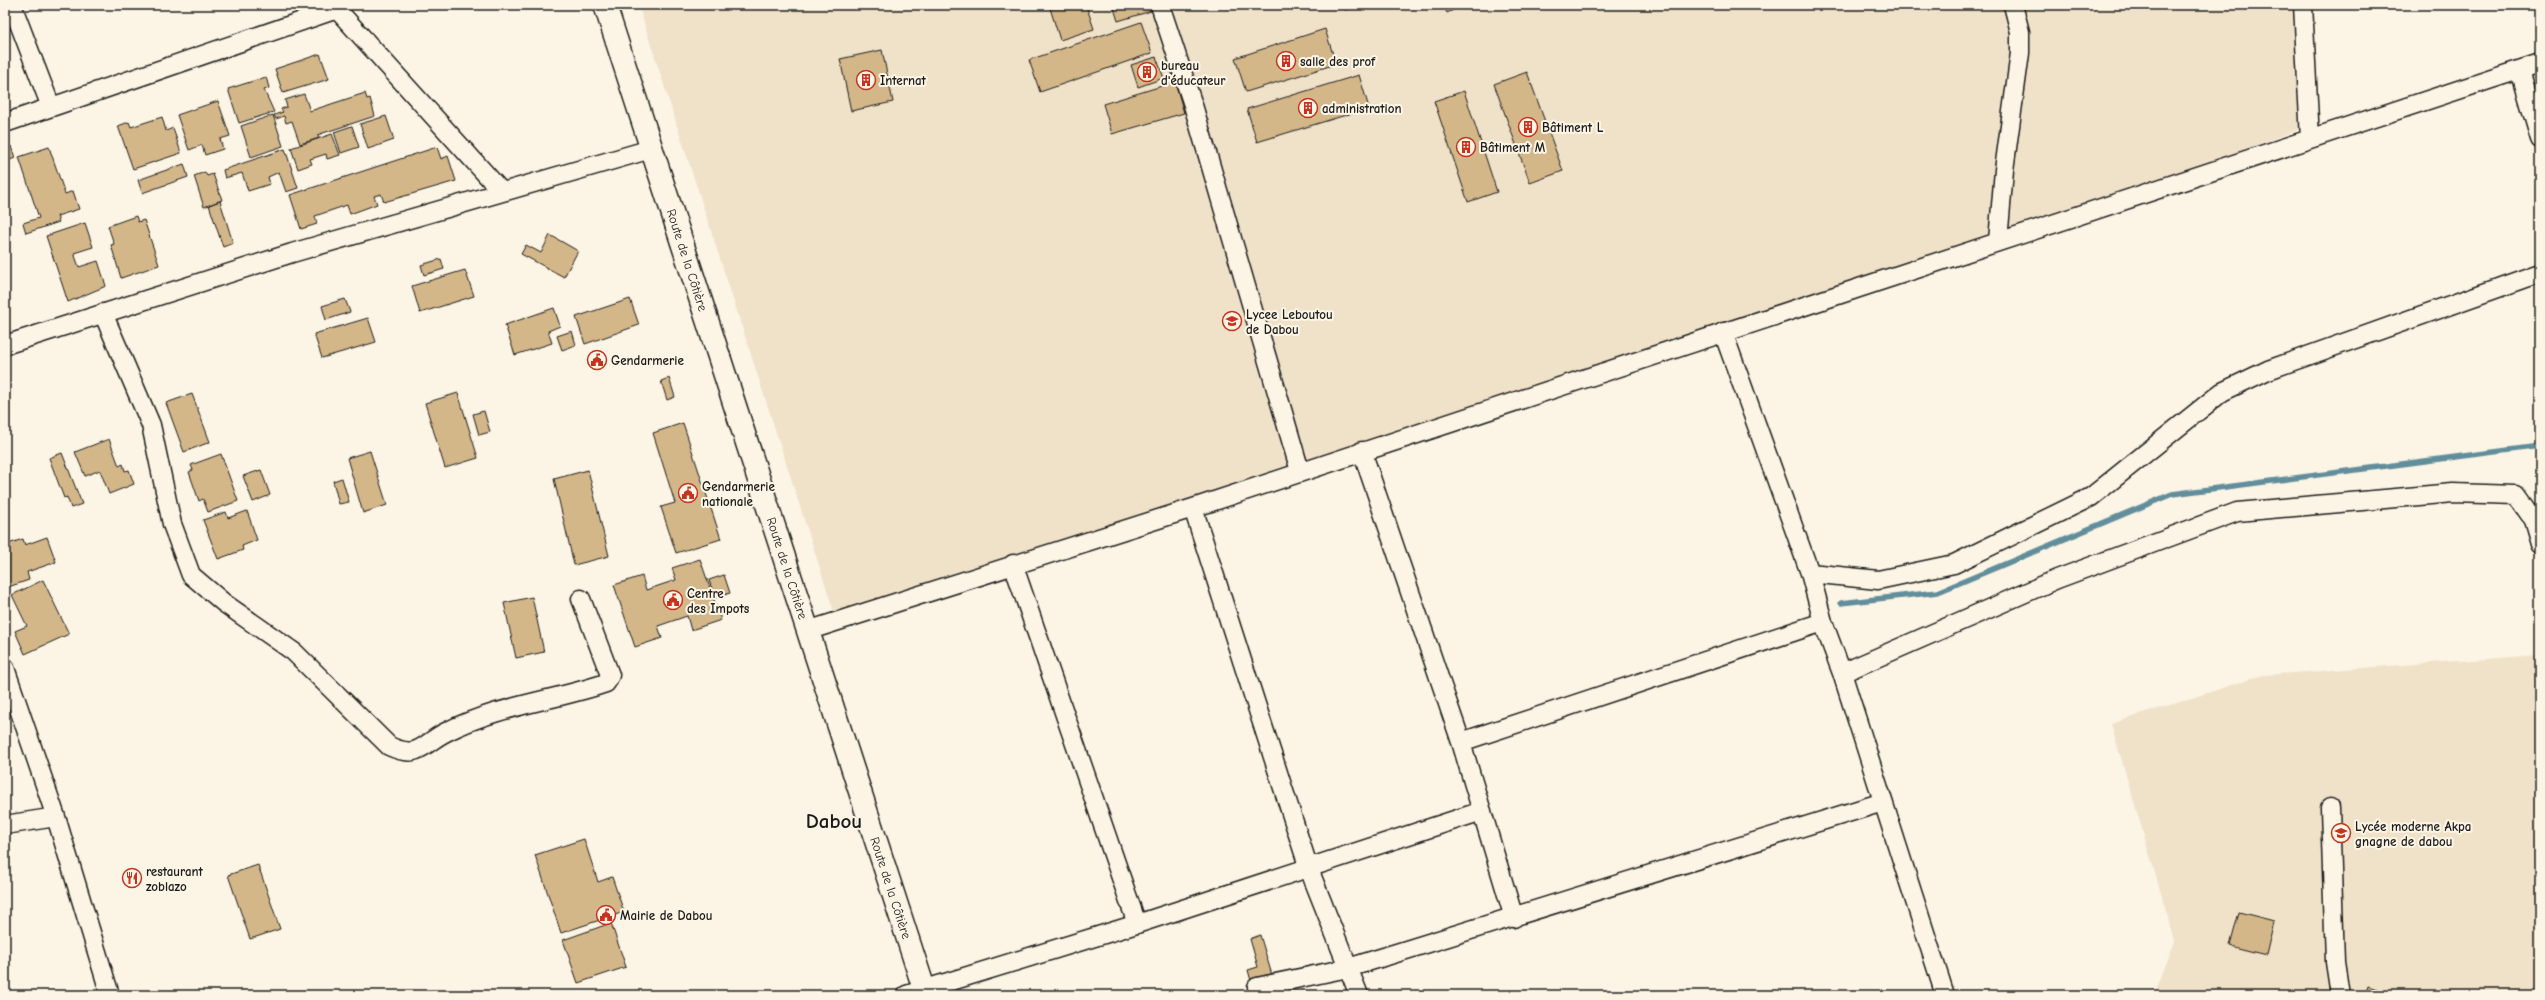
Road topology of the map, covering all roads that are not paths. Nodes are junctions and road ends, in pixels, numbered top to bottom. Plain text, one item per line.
1 (12, 5) edge
2 (605, 5) edge
3 (1160, 5) edge
4 (2013, 5) edge
5 (2303, 5) edge
6 (335, 7) edge
7 (2540, 63) edge
8 (2520, 70) junction
9 (51, 107) junction
10 (5, 123) edge
11 (2310, 139) junction
12 (2540, 139) edge
13 (651, 149) junction
14 (501, 191) junction
15 (1998, 241) junction
16 (2540, 273) edge
17 (103, 313) junction
18 (1723, 332) junction
19 (5, 345) edge
20 (1362, 451) junction
21 (1300, 471) junction
22 (1192, 508) junction
23 (2540, 542) edge
24 (1013, 564) junction
25 (1810, 573) junction
26 (581, 599) dead end
27 (1823, 622) junction
28 (807, 631) junction
29 (5, 668) edge
30 (1842, 672) junction
31 (1462, 742) junction
32 (1883, 802) junction
33 (2330, 808) dead end
34 (1482, 811) junction
35 (56, 817) junction
36 (5, 825) edge
37 (1309, 869) junction
38 (1514, 918) junction
39 (1137, 924) junction
40 (1348, 968) junction
41 (1257, 987) dead end
42 (919, 993) edge
43 (110, 995) edge
44 (1359, 995) edge
45 (1945, 995) edge
46 (2340, 995) edge

1 - 9 street
2 - 13 main road, Route de la Côtière
3 - 21 street
4 - 15 street
5 - 11 street
6 - 9 street
6 - 14 street
7 - 8 street
8 - 11 street
8 - 12 street
9 - 10 street
11 - 15 street
13 - 14 street
13 - 28 main road, Route de la Côtière
14 - 17 street
15 - 18 street
16 - 25 street
17 - 19 street
17 - 26 street
18 - 20 street
18 - 25 street
20 - 21 street
20 - 31 street
21 - 22 street
22 - 24 street
22 - 37 street
23 - 30 street
24 - 28 street
24 - 39 street
25 - 27 street
27 - 30 street
27 - 31 street
28 - 42 main road, Route de la Côtière
29 - 35 street
30 - 32 street
31 - 34 street
32 - 38 street
32 - 45 street
33 - 46 street
34 - 37 street
34 - 38 street
35 - 36 street
35 - 43 street
37 - 39 street
37 - 40 street
38 - 40 street
39 - 42 street
40 - 41 street
40 - 44 street

